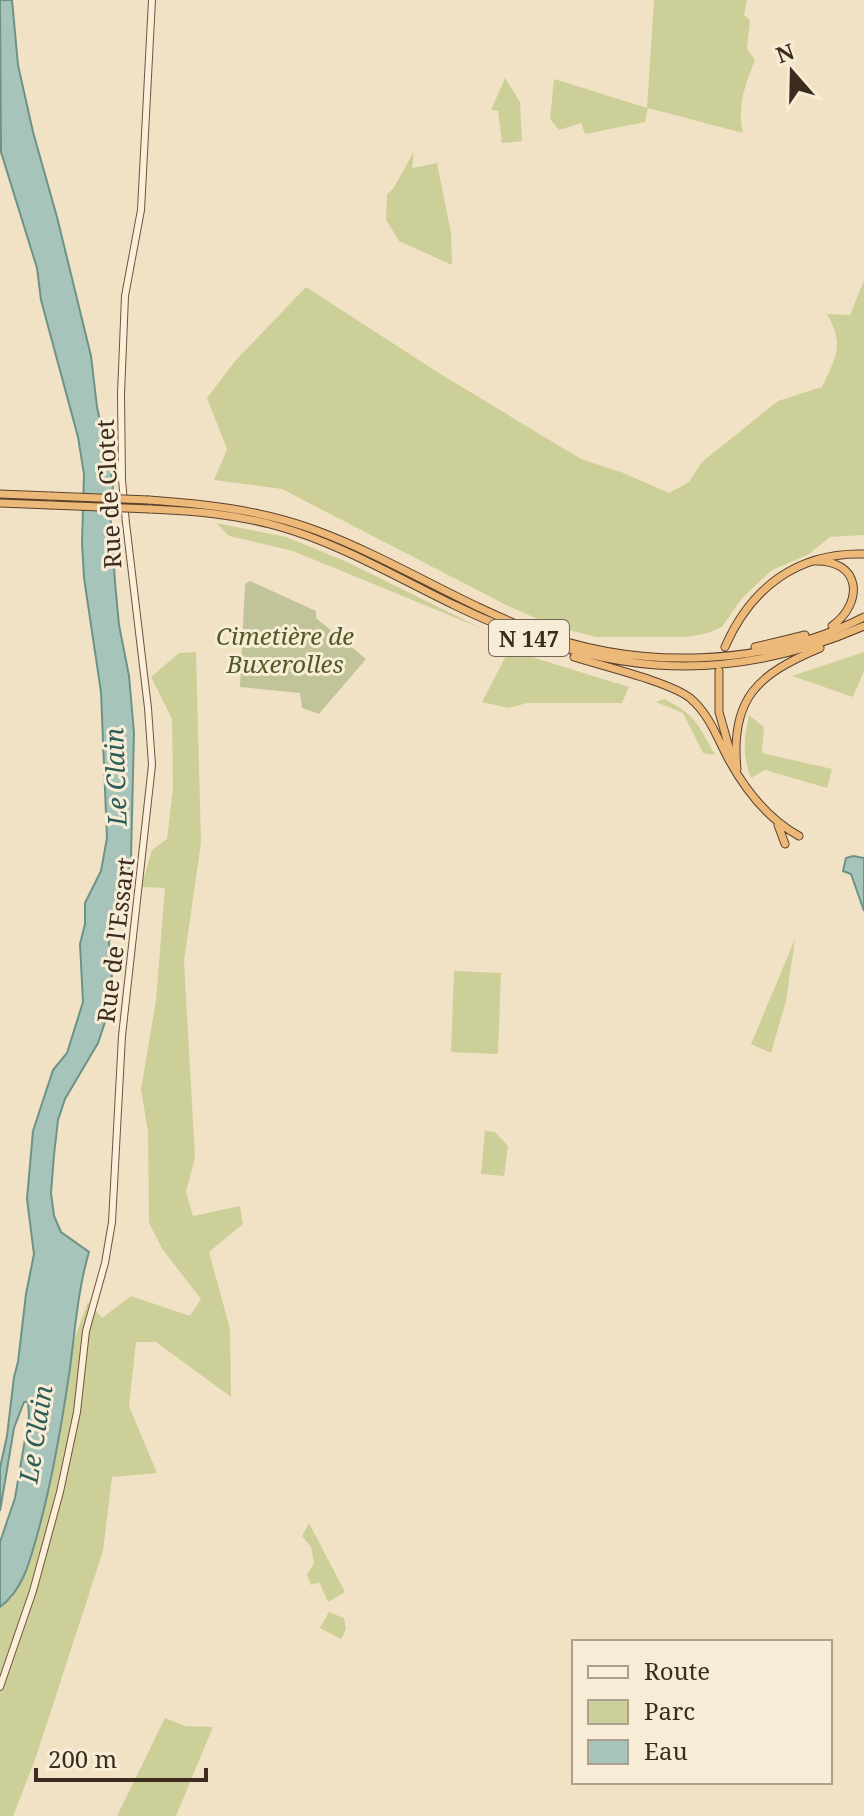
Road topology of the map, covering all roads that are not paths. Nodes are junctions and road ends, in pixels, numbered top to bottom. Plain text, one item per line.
1 (152, 0) edge
2 (0, 494) edge
3 (50, 500) junction
4 (0, 503) edge
5 (149, 504) junction
6 (864, 554) edge
7 (813, 561) junction
8 (864, 617) edge
9 (864, 627) edge
10 (513, 633) junction
11 (725, 647) dead end
12 (735, 654) junction
13 (719, 671) dead end
14 (148, 708) joint
15 (737, 772) junction
16 (775, 819) junction
17 (799, 836) dead end
18 (785, 844) dead end
19 (0, 1687) edge

1 - 14 main road, Rue de Clotet
2 - 3 highway, N 147
3 - 4 highway, N 147
3 - 5 highway, N 147, bridge
5 - 10 highway, N 147
5 - 12 highway, N 147
6 - 7 highway
7 - 11 highway
7 - 12 highway
8 - 12 highway, N 147
9 - 10 highway, N 147
9 - 15 highway
10 - 15 highway
13 - 15 highway
14 - 19 main road, Rue de l'Essart
15 - 16 highway
16 - 17 highway
16 - 18 highway

